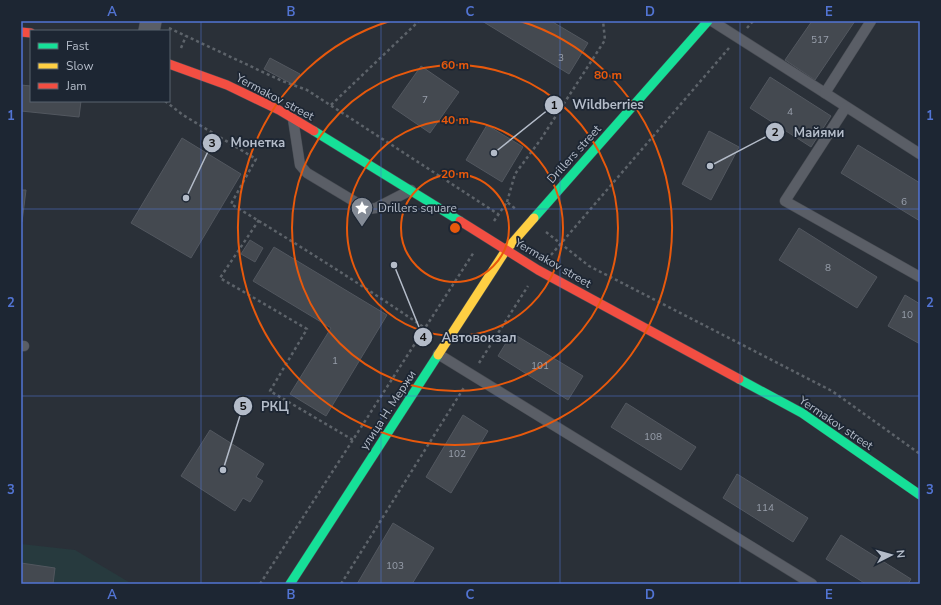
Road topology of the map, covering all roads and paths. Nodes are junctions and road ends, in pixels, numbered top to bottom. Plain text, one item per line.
1 (418, 21) edge
2 (603, 21) edge
3 (708, 21) edge
4 (712, 21) edge
5 (753, 21) edge
6 (871, 21) edge
7 (170, 32) edge
8 (738, 38) junction
9 (170, 64) edge
10 (825, 93) junction
11 (166, 102) edge
12 (330, 105) junction
13 (846, 107) junction
14 (293, 119) junction
15 (920, 154) edge
16 (411, 190) junction
17 (506, 202) junction
18 (498, 214) junction
19 (259, 220) junction
20 (532, 221) junction
21 (484, 236) junction
22 (560, 244) junction
23 (506, 250) junction
24 (538, 270) junction
25 (920, 277) edge
26 (425, 328) junction
27 (438, 354) junction
28 (472, 375) junction
29 (353, 440) junction
30 (920, 454) edge
31 (920, 495) edge
32 (260, 584) edge
33 (290, 584) edge
34 (341, 584) edge
35 (812, 584) edge

1 - 12 path
2 - 17 path
3 - 20 street, Drillers street
4 - 8 lane
5 - 8 path
6 - 10 lane
7 - 12 path
8 - 10 lane
8 - 22 path
9 - 14 street, Yermakov street
10 - 13 lane
11 - 19 path
12 - 18 path
13 - 15 lane
13 - 25 lane
14 - 16 street, Yermakov street
14 - 16 lane
16 - 21 street, Yermakov street
17 - 18 path
17 - 20 path
18 - 21 path
19 - 26 path
19 - 29 path
20 - 22 path
20 - 23 street, Drillers street
21 - 23 street, Yermakov street
21 - 26 path
22 - 24 path
22 - 30 path
23 - 24 street, Yermakov street
23 - 27 street, улица Н. Мержи
24 - 28 path
24 - 31 street, Yermakov street
26 - 29 path
27 - 28 lane
27 - 33 street, улица Н. Мержи
28 - 34 path
28 - 35 lane
29 - 32 path

